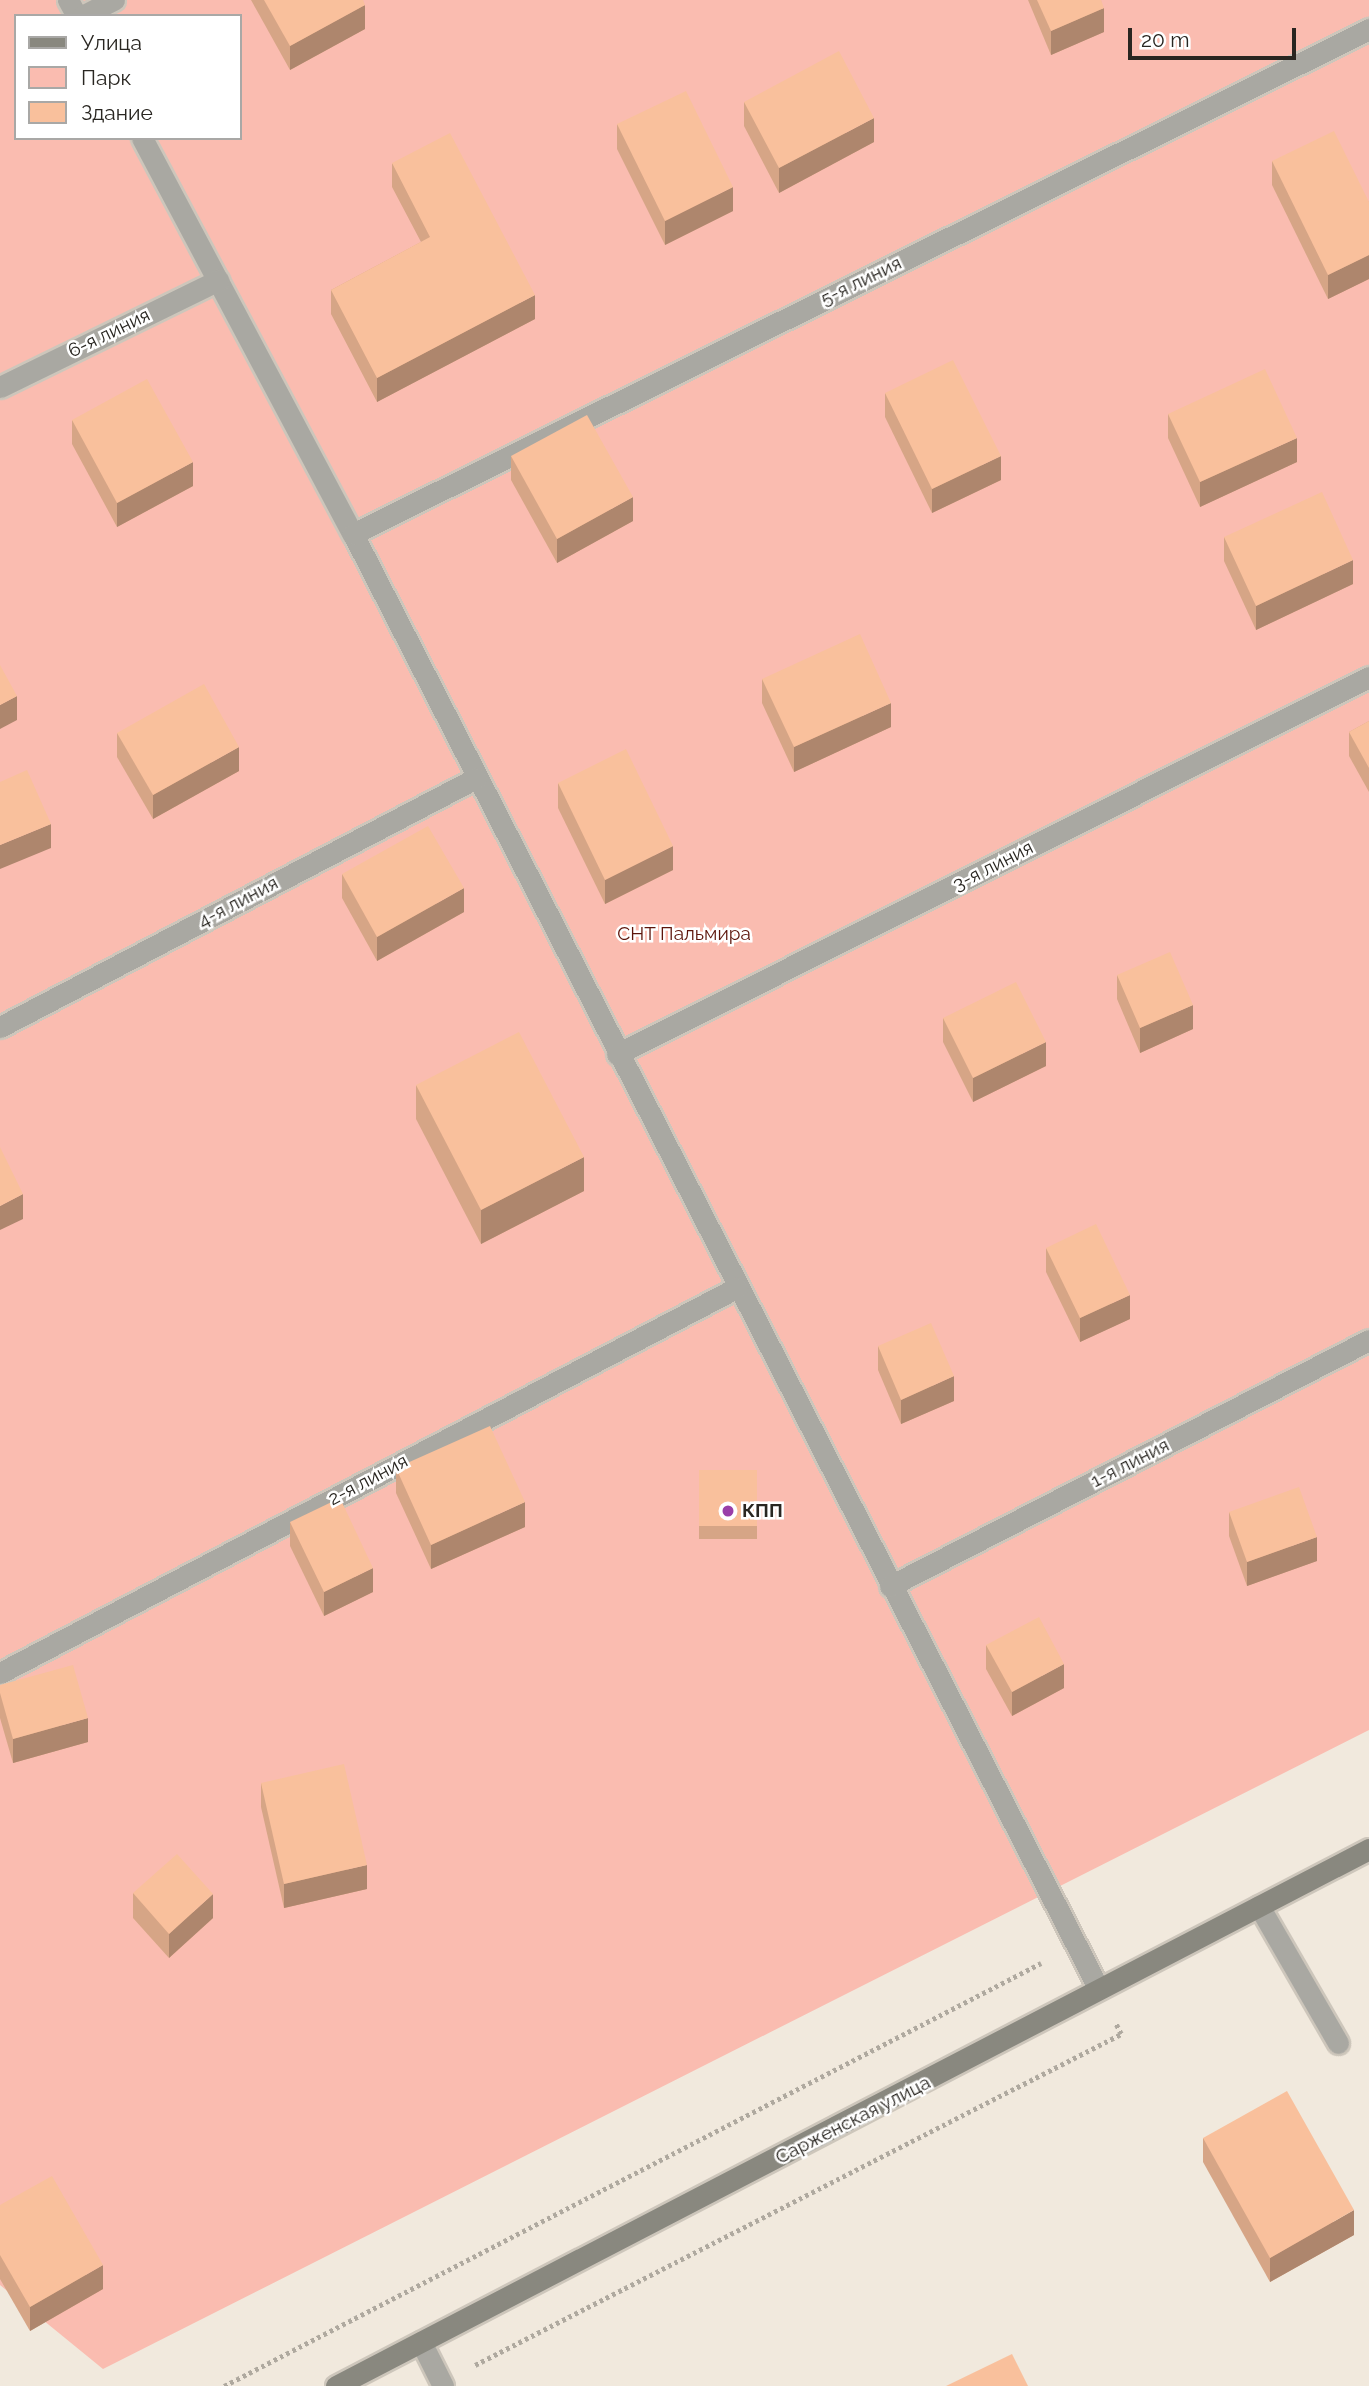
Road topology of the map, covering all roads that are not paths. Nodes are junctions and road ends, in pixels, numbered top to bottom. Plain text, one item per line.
1 (114, 0) edge
2 (86, 14) edge
3 (1369, 29) edge
4 (143, 140) edge
5 (218, 280) junction
6 (0, 387) edge
7 (354, 534) junction
8 (1369, 677) edge
9 (476, 778) junction
10 (0, 1027) edge
11 (617, 1054) junction
12 (736, 1287) junction
13 (1369, 1340) edge
14 (890, 1586) junction
15 (0, 1673) edge
16 (1369, 1849) edge
17 (1259, 1906) junction
18 (1098, 1989) junction
19 (1338, 2043) dead end
20 (421, 2342) junction
21 (442, 2384) edge
22 (335, 2386) edge

1 - 2 street
3 - 7 street, 5-я линия
4 - 5 street
5 - 6 street, 6-я линия
5 - 7 street
7 - 9 street
8 - 11 street, 3-я линия
9 - 10 street, 4-я линия
9 - 11 street
11 - 12 street
12 - 14 street
12 - 15 street, 2-я линия
13 - 14 street, 1-я линия
14 - 18 street
16 - 17 main road, Сарженская улица
17 - 18 main road, Сарженская улица
17 - 19 street
18 - 20 main road, Сарженская улица
20 - 21 street
20 - 22 main road, Сарженская улица

